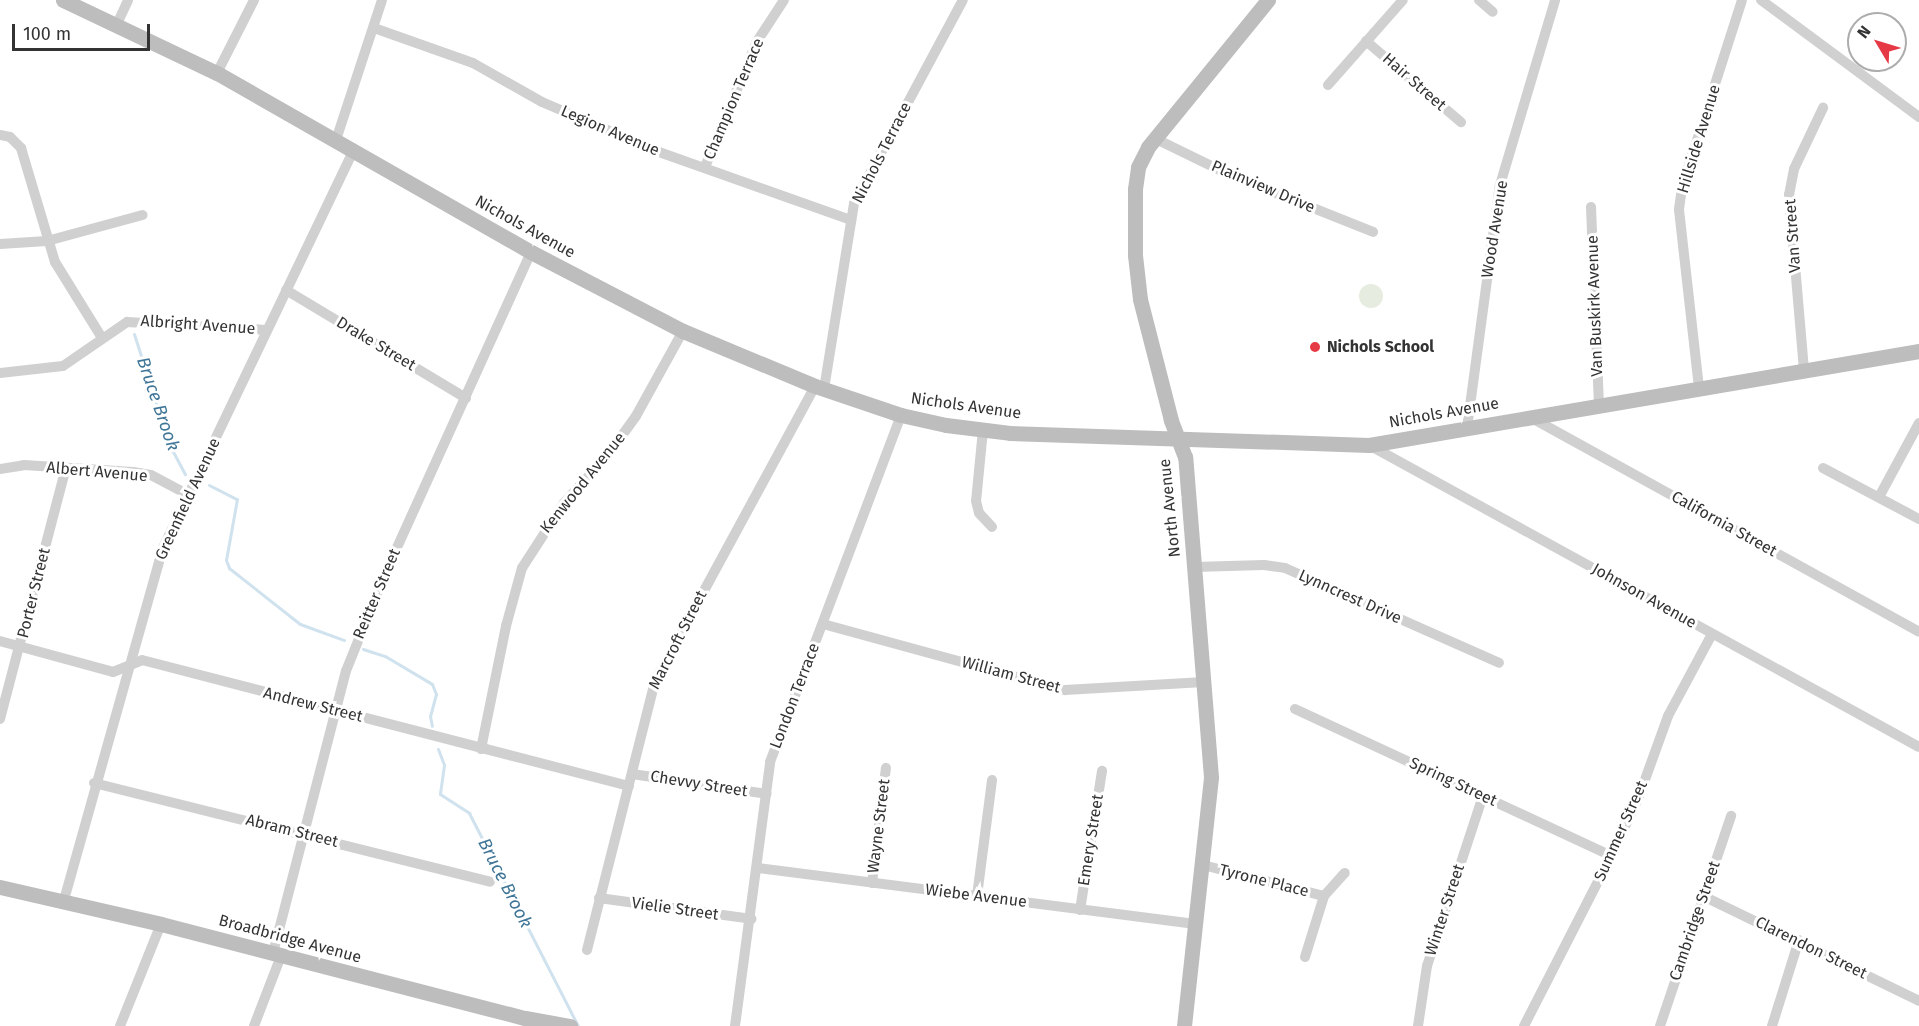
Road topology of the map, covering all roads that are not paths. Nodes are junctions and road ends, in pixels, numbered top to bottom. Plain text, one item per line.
1 (63, 0) edge
2 (128, 0) edge
3 (254, 0) edge
4 (382, 0) edge
5 (784, 0) edge
6 (963, 0) edge
7 (1268, 0) edge
8 (1403, 0) edge
9 (1479, 0) edge
10 (1555, 0) edge
11 (1742, 0) edge
12 (1761, 0) edge
13 (1493, 12) dead end
14 (117, 24) junction
15 (374, 28) junction
16 (1366, 41) junction
17 (217, 73) junction
18 (1328, 85) dead end
19 (1823, 108) dead end
20 (1917, 111) edge
21 (1461, 122) dead end
22 (0, 135) edge
23 (1155, 138) junction
24 (336, 140) junction
25 (353, 151) junction
26 (705, 168) junction
27 (1591, 207) dead end
28 (143, 215) dead end
29 (851, 220) junction
30 (1372, 232) dead end
31 (47, 241) junction
32 (0, 244) edge
33 (531, 252) junction
34 (286, 290) junction
35 (267, 330) junction
36 (683, 331) junction
37 (102, 338) junction
38 (1919, 351) edge
39 (1804, 370) junction
40 (0, 373) edge
41 (819, 388) junction
42 (1699, 388) junction
43 (466, 398) junction
44 (1599, 405) junction
45 (901, 415) junction
46 (1529, 417) junction
47 (1919, 423) edge
48 (1467, 428) junction
49 (983, 430) junction
50 (1180, 441) junction
51 (1369, 445) junction
52 (66, 467) junction
53 (1823, 468) dead end
54 (0, 469) edge
55 (189, 495) junction
56 (1879, 497) junction
57 (1919, 519) edge
58 (992, 527) dead end
59 (1194, 567) junction
60 (823, 624) junction
61 (1919, 632) edge
62 (1712, 634) junction
63 (0, 641) edge
64 (21, 646) junction
65 (1499, 663) dead end
66 (127, 665) junction
67 (1204, 682) junction
68 (1295, 709) dead end
69 (335, 711) junction
70 (0, 719) edge
71 (1919, 747) edge
72 (481, 749) junction
73 (886, 768) dead end
74 (1102, 771) dead end
75 (632, 774) junction
76 (992, 780) dead end
77 (94, 783) junction
78 (629, 786) junction
79 (766, 795) junction
80 (1483, 796) junction
81 (1731, 816) dead end
82 (303, 833) junction
83 (1611, 856) junction
84 (1203, 865) junction
85 (758, 868) junction
86 (1345, 873) dead end
87 (490, 882) dead end
88 (872, 883) junction
89 (0, 887) edge
90 (977, 896) junction
91 (1324, 896) junction
92 (1703, 896) junction
93 (599, 898) junction
94 (64, 900) junction
95 (1080, 909) junction
96 (752, 919) junction
97 (161, 924) junction
98 (1195, 924) junction
99 (1799, 940) junction
100 (587, 950) dead end
101 (277, 954) junction
102 (1305, 957) dead end
103 (1919, 1000) edge
104 (120, 1026) edge
105 (254, 1026) edge
106 (566, 1026) edge
107 (735, 1026) edge
108 (1184, 1026) edge
109 (1418, 1026) edge
110 (1524, 1026) edge
111 (1660, 1026) edge
112 (1772, 1026) edge

1 - 14 main road, Nichols Avenue
2 - 14 street
3 - 17 street
4 - 15 street
5 - 26 street, Champion Terrace
6 - 29 street, Nichols Terrace
7 - 23 main road, North Avenue
8 - 16 street
9 - 13 street
10 - 48 street, Wood Avenue
11 - 42 street, Hillside Avenue
12 - 20 street
14 - 17 main road, Nichols Avenue
15 - 24 street
15 - 26 street, Legion Avenue
16 - 18 street
16 - 21 street, Hair Street
17 - 24 main road, Nichols Avenue
19 - 39 street, Van Street
22 - 31 street
23 - 30 street, Plainview Drive
23 - 50 main road, North Avenue
24 - 25 main road, Nichols Avenue
25 - 33 main road, Nichols Avenue
25 - 34 street, Greenfield Avenue
26 - 29 street, Legion Avenue
27 - 44 street, Van Buskirk Avenue
28 - 31 street
29 - 41 street, Nichols Terrace
31 - 32 street
31 - 37 street
33 - 36 main road, Nichols Avenue
33 - 43 street, Reitter Street
34 - 35 street, Greenfield Avenue
34 - 43 street, Drake Street
35 - 37 street, Albright Avenue
35 - 55 street, Greenfield Avenue
36 - 41 main road, Nichols Avenue
36 - 72 street, Kenwood Avenue
37 - 40 street, Albright Avenue
38 - 39 main road, Nichols Avenue
39 - 42 main road, Nichols Avenue
41 - 45 main road, Nichols Avenue
41 - 75 street, Marcroft Street
42 - 44 main road, Nichols Avenue
43 - 69 street, Reitter Street
44 - 46 main road, Nichols Avenue
45 - 49 main road, Nichols Avenue
45 - 60 street, London Terrace
46 - 48 main road, Nichols Avenue
46 - 61 street, California Street
47 - 56 street
48 - 51 main road, Nichols Avenue
49 - 50 main road, Nichols Avenue
49 - 58 street
50 - 51 main road, Nichols Avenue
50 - 59 main road, North Avenue
51 - 62 street, Johnson Avenue
52 - 54 street, Albert Avenue
52 - 55 street, Albert Avenue
52 - 64 street, Porter Street
53 - 56 street
55 - 66 street, Greenfield Avenue
56 - 57 street
59 - 65 street, Lynncrest Drive
59 - 67 main road, North Avenue
60 - 67 street, William Street
60 - 79 street, London Terrace
62 - 71 street, Johnson Avenue
62 - 83 street, Summer Street
63 - 64 street, Andrew Street
64 - 66 street, Andrew Street
64 - 70 street, Porter Street
66 - 69 street, Andrew Street
66 - 77 street, Greenfield Avenue
67 - 84 main road, North Avenue
68 - 80 street, Spring Street
69 - 72 street, Andrew Street
69 - 82 street, Reitter Street
72 - 78 street, Andrew Street
73 - 88 street, Wayne Street
74 - 95 street, Emery Street
75 - 78 street, Marcroft Street
75 - 79 street, Chevvy Street
76 - 90 street
77 - 82 street, Abram Street
77 - 94 street, Greenfield Avenue
78 - 93 street, Marcroft Street
79 - 85 street, London Terrace
80 - 83 street, Spring Street
80 - 109 street, Winter Street
81 - 92 street, Cambridge Street
82 - 87 street, Abram Street
82 - 101 street, Reitter Street
83 - 110 street, Summer Street
84 - 91 street, Tyrone Place
84 - 98 main road, North Avenue
85 - 88 street, Wiebe Avenue
85 - 96 street, London Terrace
86 - 91 street, Tyrone Place
88 - 90 street, Wiebe Avenue
89 - 94 main road, Broadbridge Avenue
90 - 95 street, Wiebe Avenue
91 - 102 street, Tyrone Place
92 - 99 street, Clarendon Street
92 - 111 street, Cambridge Street
93 - 96 street, Vielie Street
93 - 100 street, Marcroft Street
94 - 97 main road, Broadbridge Avenue
95 - 98 street, Wiebe Avenue
96 - 107 street, London Terrace
97 - 101 main road, Broadbridge Avenue
97 - 104 street
98 - 108 main road, North Avenue
99 - 103 street, Clarendon Street
99 - 112 street
101 - 105 street, Reitter Street
101 - 106 main road, Broadbridge Avenue

